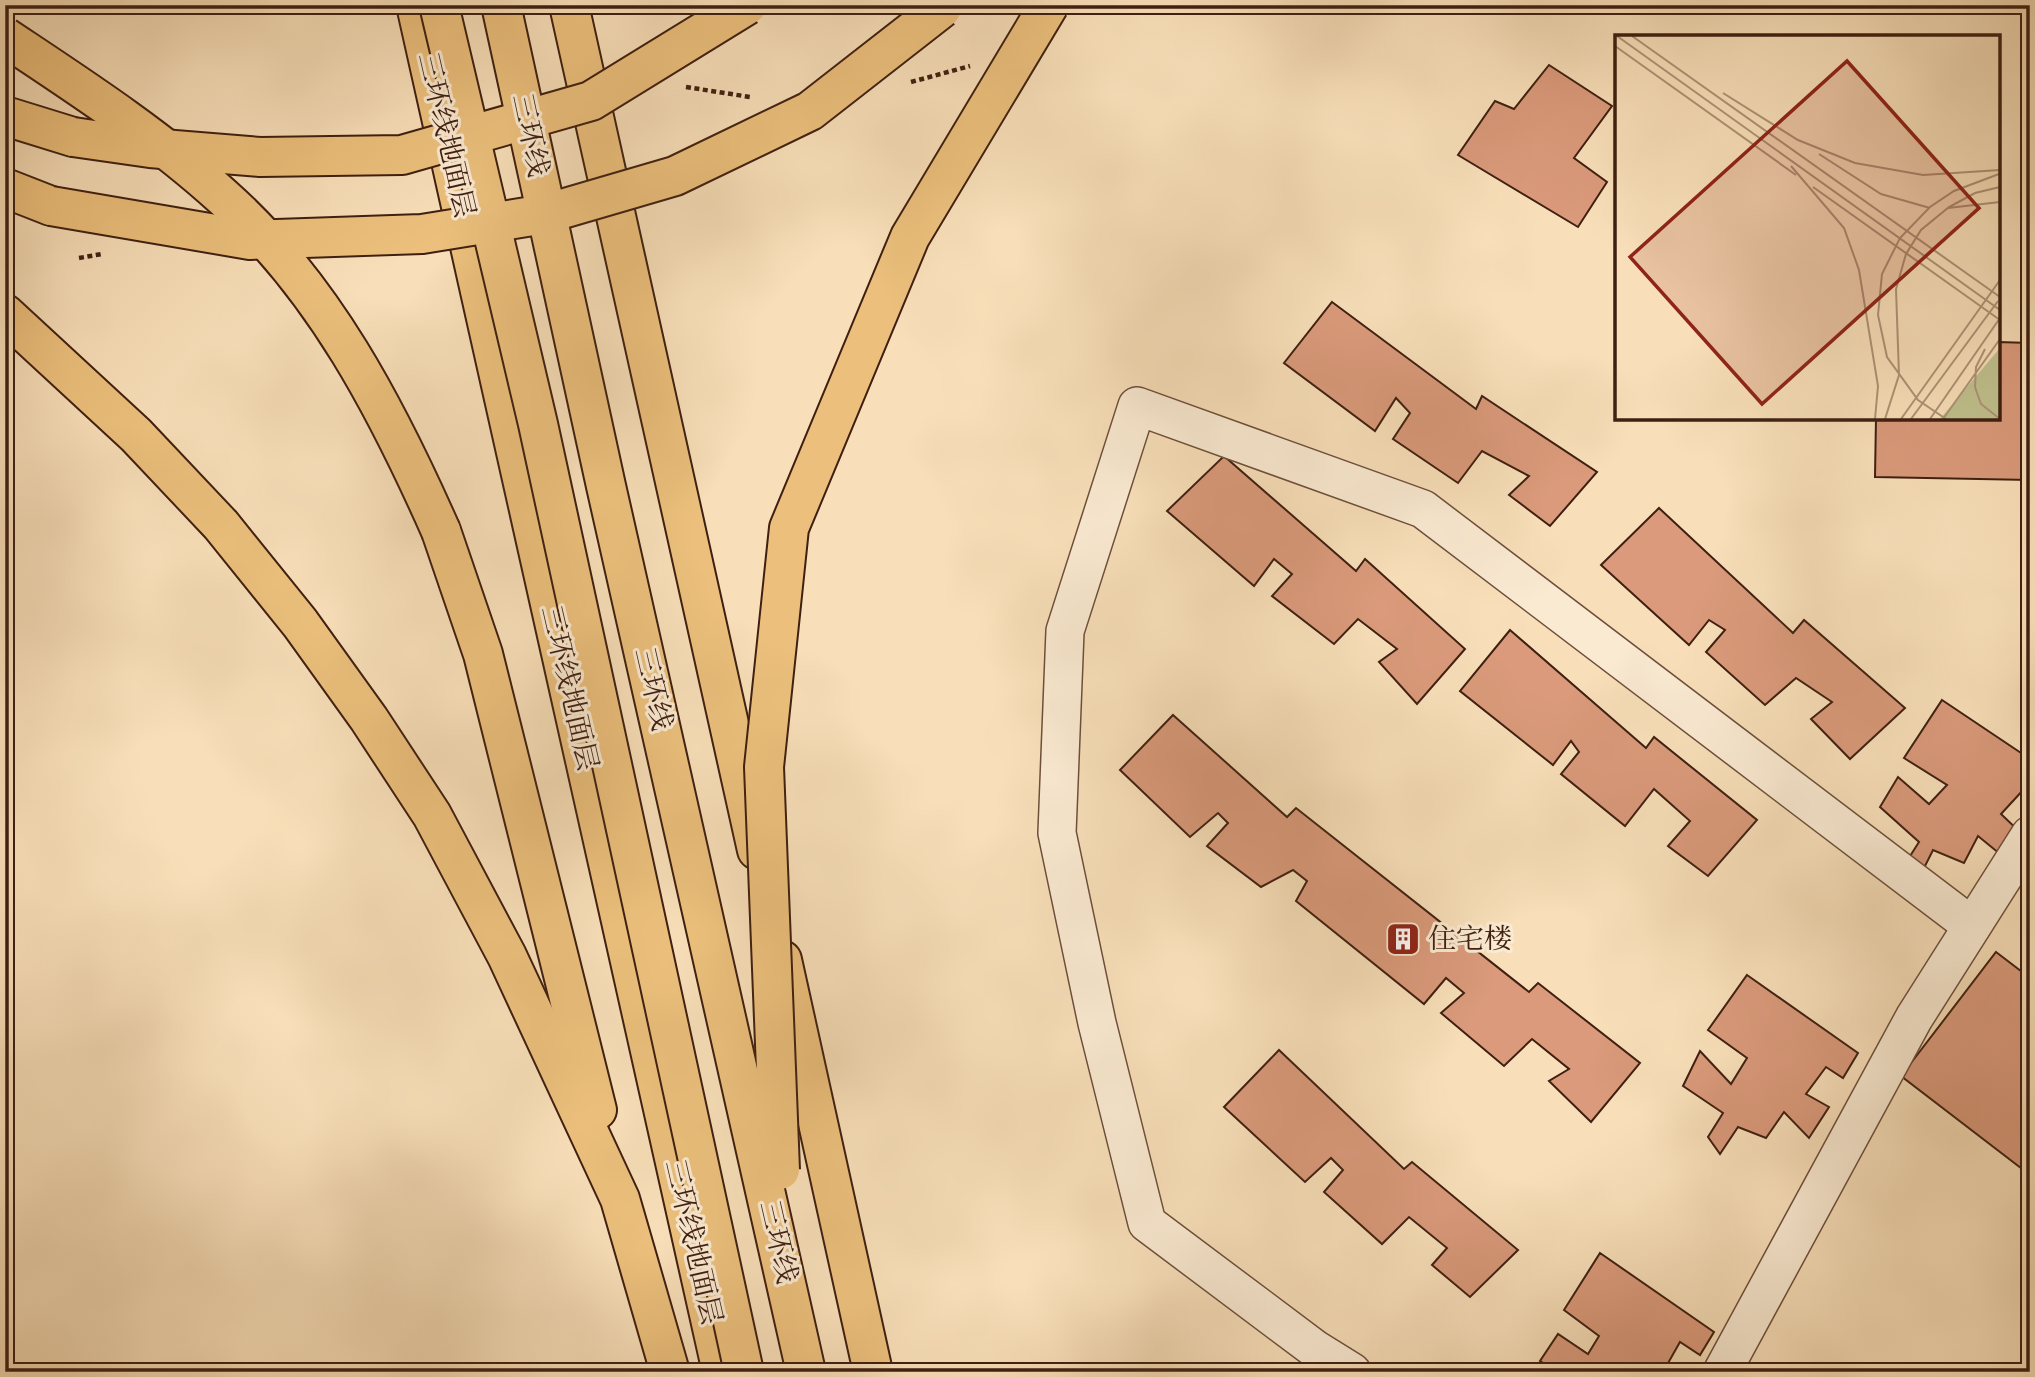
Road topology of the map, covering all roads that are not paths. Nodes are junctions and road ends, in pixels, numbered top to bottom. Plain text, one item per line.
1 (416, 5) edge
2 (439, 5) edge
3 (501, 5) edge
4 (569, 5) edge
5 (747, 5) edge
6 (944, 5) edge
7 (1049, 5) edge
8 (5, 37) edge
9 (591, 102) junction
10 (5, 116) edge
11 (5, 188) edge
12 (5, 314) edge
13 (2030, 835) edge
14 (1972, 926) junction
15 (620, 1199) junction
16 (785, 1270) junction
17 (670, 1372) edge
18 (723, 1372) edge
19 (744, 1372) edge
20 (806, 1372) edge
21 (873, 1372) edge
22 (1352, 1372) edge
23 (1722, 1372) edge

1 - 18 main road, 三环线地面层
2 - 19 main road, 三环线, bridge
3 - 16 main road, 三环线, bridge
4 - 9 main road
5 - 9 main road, bridge
6 - 11 main road, bridge
7 - 16 main road, bridge
8 - 15 main road, bridge
9 - 10 main road, bridge
9 - 21 main road
12 - 15 main road
13 - 14 street
14 - 22 street
14 - 23 street
15 - 17 main road
16 - 20 main road, 三环线, bridge

